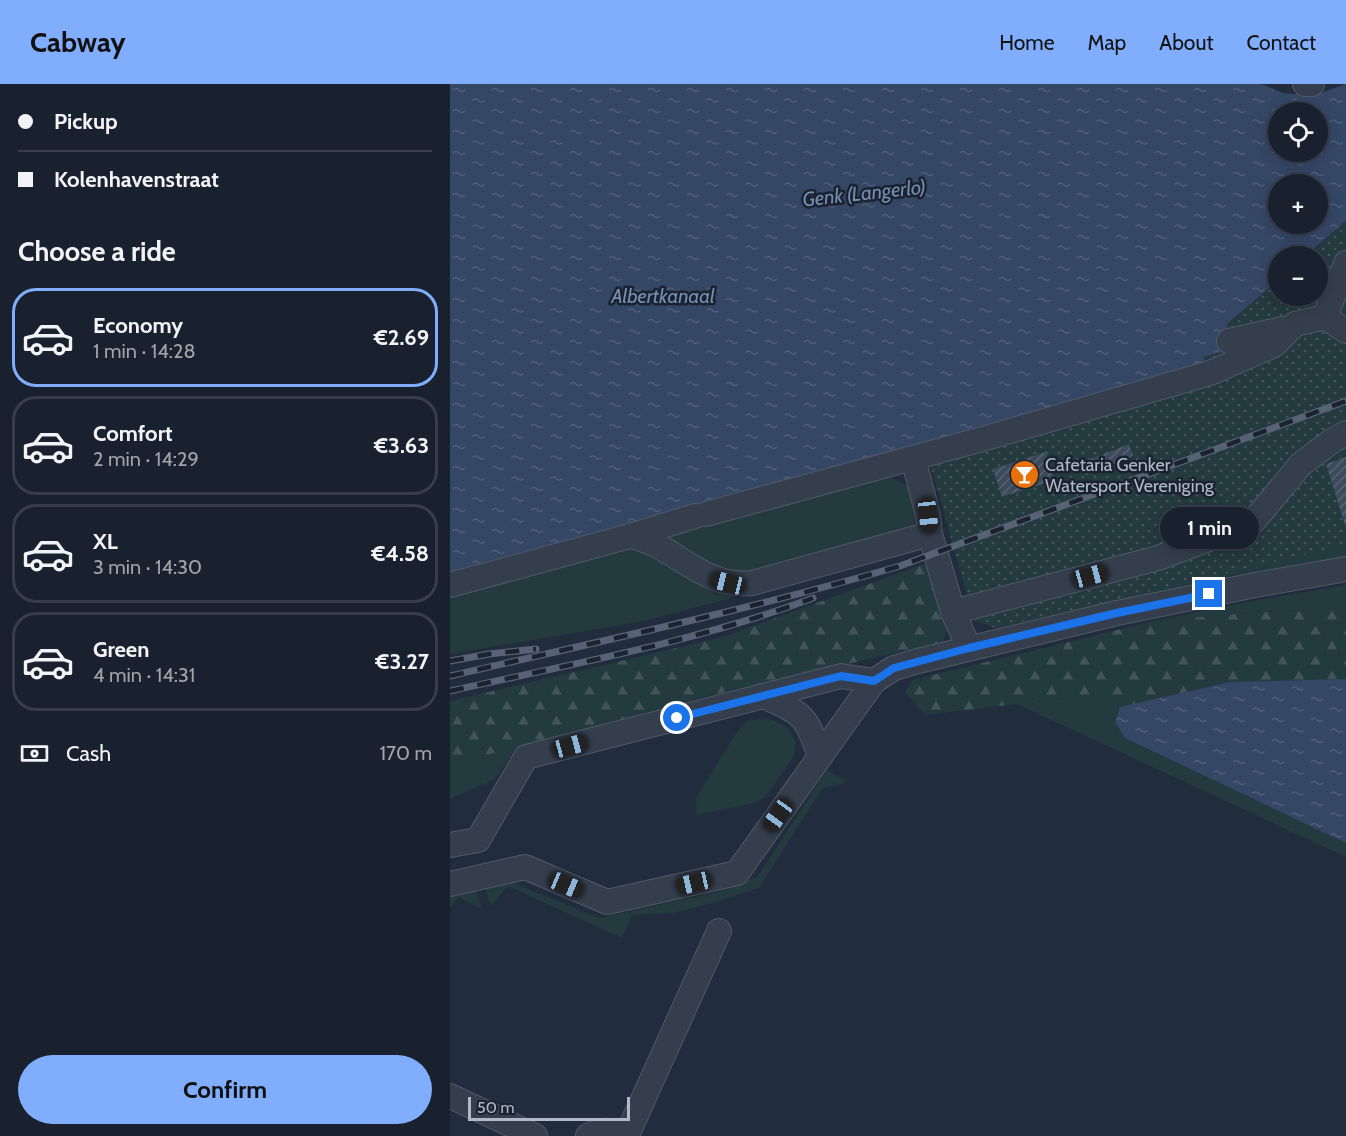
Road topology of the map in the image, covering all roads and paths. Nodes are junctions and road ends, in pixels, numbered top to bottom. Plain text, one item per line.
1 (1305, 84) edge
2 (1312, 84) edge
3 (1346, 263) edge
4 (1325, 317) junction
5 (1295, 324) junction
6 (1346, 331) edge
7 (1229, 341) dead end
8 (1346, 434) edge
9 (913, 458) junction
10 (930, 534) junction
11 (630, 536) junction
12 (1346, 569) edge
13 (450, 585) edge
14 (953, 612) junction
15 (969, 648) junction
16 (874, 681) junction
17 (763, 696) junction
18 (819, 757) junction
19 (450, 845) edge
20 (450, 884) edge
21 (719, 931) dead end
22 (450, 1096) edge
23 (628, 1135) edge
24 (535, 1136) edge
25 (588, 1136) edge

1 - 2 street
3 - 4 street
4 - 5 street
4 - 6 street
5 - 7 street
5 - 9 street
8 - 14 street
9 - 10 street
9 - 11 street
10 - 11 street
10 - 14 street
11 - 13 street
12 - 15 street
14 - 15 street
15 - 16 street
16 - 17 street
16 - 18 street
17 - 18 street
17 - 19 street
18 - 20 street
21 - 23 street
22 - 24 street
23 - 25 street

